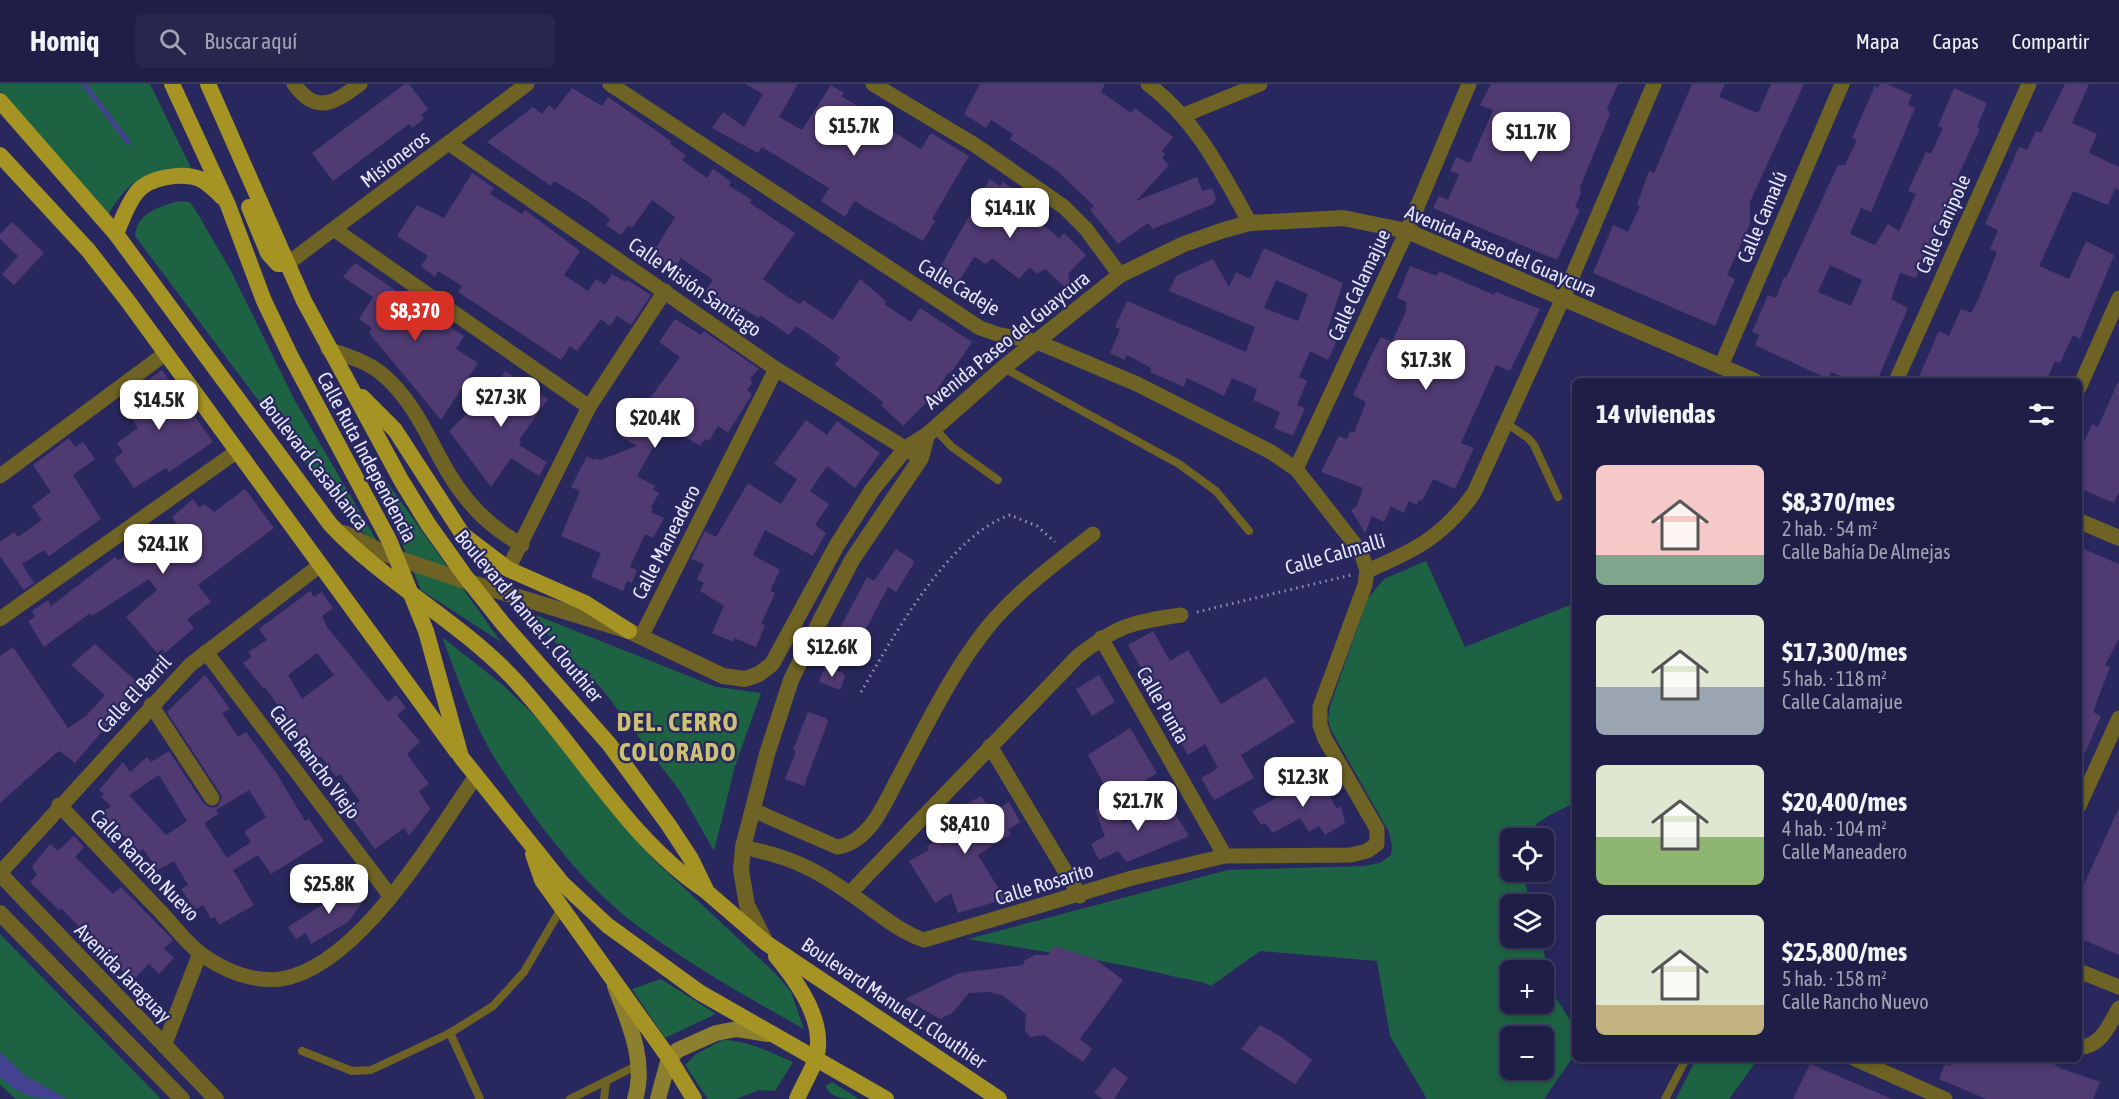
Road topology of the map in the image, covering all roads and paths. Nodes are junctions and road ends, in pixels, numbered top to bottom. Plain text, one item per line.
1 (172, 84) edge
2 (198, 84) edge
3 (208, 84) edge
4 (294, 84) edge
5 (360, 84) edge
6 (527, 84) edge
7 (610, 84) edge
8 (873, 84) edge
9 (1148, 84) edge
10 (1260, 84) edge
11 (1469, 84) edge
12 (1654, 84) edge
13 (1842, 84) edge
14 (2029, 84) edge
15 (0, 100) edge
16 (1184, 115) junction
17 (450, 144) junction
18 (0, 155) edge
19 (228, 205) junction
20 (1250, 223) junction
21 (335, 230) junction
22 (1407, 231) junction
23 (116, 234) junction
24 (287, 264) junction
25 (1120, 275) junction
26 (665, 291) junction
27 (1563, 298) junction
28 (2119, 298) edge
29 (1035, 341) junction
30 (328, 349) junction
31 (166, 353) junction
32 (1721, 366) junction
33 (1003, 368) junction
34 (776, 369) junction
35 (1748, 378) edge
36 (1897, 378) edge
37 (2082, 381) edge
38 (348, 383) junction
39 (589, 407) junction
40 (1506, 423) junction
41 (930, 431) junction
42 (906, 448) junction
43 (236, 452) junction
44 (921, 458) junction
45 (1296, 469) junction
46 (0, 476) edge
47 (998, 480) dead end
48 (1558, 497) dead end
49 (2082, 522) edge
50 (1249, 531) dead end
51 (1093, 534) dead end
52 (2119, 538) edge
53 (522, 545) junction
54 (357, 546) junction
55 (1067, 554) junction
56 (319, 566) junction
57 (508, 569) junction
58 (1367, 571) junction
59 (1181, 615) joint
60 (0, 619) edge
61 (635, 634) junction
62 (1101, 638) junction
63 (206, 651) junction
64 (861, 692) dead end
65 (151, 705) junction
66 (2119, 718) edge
67 (990, 746) junction
68 (461, 757) junction
69 (476, 776) junction
70 (212, 798) dead end
71 (2082, 799) edge
72 (59, 805) junction
73 (753, 810) junction
74 (529, 842) junction
75 (743, 847) junction
76 (1226, 856) junction
77 (0, 874) edge
78 (707, 892) junction
79 (850, 893) junction
80 (572, 895) junction
81 (1080, 896) junction
82 (392, 897) junction
83 (561, 908) junction
84 (0, 913) edge
85 (766, 943) junction
86 (200, 953) junction
87 (2082, 972) edge
88 (613, 983) junction
89 (2119, 987) edge
90 (2119, 1008) edge
91 (450, 1033) junction
92 (769, 1034) junction
93 (164, 1046) junction
94 (2082, 1047) edge
95 (302, 1051) dead end
96 (669, 1058) junction
97 (815, 1060) junction
98 (1684, 1062) edge
99 (1862, 1062) edge
100 (638, 1065) junction
101 (606, 1082) junction
102 (182, 1099) edge
103 (216, 1099) edge
104 (480, 1099) edge
105 (570, 1099) edge
106 (604, 1099) edge
107 (635, 1099) edge
108 (658, 1099) edge
109 (694, 1099) edge
110 (797, 1099) edge
111 (886, 1099) edge
112 (999, 1099) edge
113 (1665, 1099) edge
114 (1945, 1099) edge

1 - 19 main road, Calle Ruta Independencia
2 - 24 main road
3 - 24 main road, Calle Ruta Independencia
4 - 5 street
6 - 17 street, Misioneros
7 - 29 street, Calle Cadeje
8 - 25 street
9 - 16 street
10 - 16 street
11 - 22 street, Calle Calamajue
12 - 27 street, Calle Calmalli
13 - 32 street, Calle Camalú
14 - 36 street, Calle Canipole
15 - 23 main road, Boulevard Casablanca
16 - 20 street
17 - 21 street, Misioneros
17 - 26 street, Calle Misión Santiago
18 - 31 main road
19 - 23 main road
19 - 68 main road, Calle Ruta Independencia
20 - 22 street, Avenida Paseo del Guaycura
20 - 25 street, Avenida Paseo del Guaycura
21 - 24 street, Misioneros
21 - 39 street
22 - 27 street, Avenida Paseo del Guaycura
22 - 45 street, Calle Calamajue
23 - 54 main road, Boulevard Casablanca
24 - 30 main road, Calle Ruta Independencia
25 - 29 street, Avenida Paseo del Guaycura
26 - 34 street, Calle Misión Santiago
26 - 39 street
27 - 32 street, Avenida Paseo del Guaycura
27 - 40 street, Calle Calmalli
28 - 37 street
29 - 33 street, Avenida Paseo del Guaycura
29 - 45 street, Calle Cadeje
30 - 38 main road, Calle Ruta Independencia
30 - 53 street
31 - 43 main road
31 - 46 street
32 - 35 street, Avenida Paseo del Guaycura
33 - 41 street, Avenida Paseo del Guaycura
33 - 50 lane
34 - 42 street, Calle Misión Santiago
34 - 61 street, Calle Maneadero
38 - 57 main road
38 - 78 main road, Boulevard Manuel J. Clouthier
39 - 53 street
40 - 48 lane
40 - 58 street, Calle Calmalli
41 - 42 street, Avenida Paseo del Guaycura
41 - 44 street, Avenida Paseo del Guaycura
41 - 47 lane
42 - 44 street, Calle Misión Santiago
42 - 61 street, Avenida Paseo del Guaycura
43 - 56 main road
43 - 60 street
44 - 73 street, Avenida Paseo del Guaycura
45 - 58 street, Calle Cadeje
49 - 52 street
51 - 55 street
53 - 57 street
54 - 61 street, Avenida Paseo del Guaycura
54 - 78 main road, Boulevard Casablanca
55 - 64 path
55 - 73 street
56 - 63 street, Calle El Barril
56 - 68 main road
57 - 61 main road
58 - 59 path, Calle Calmalli
58 - 76 street, Calle Rosarito
59 - 62 street
62 - 67 street
62 - 76 street, Calle Punta
63 - 65 street, Calle El Barril
63 - 82 street, Calle Rancho Viejo
65 - 70 street
65 - 72 street, Calle El Barril
66 - 71 street
67 - 79 street
67 - 81 street
68 - 69 main road, Calle Ruta Independencia
69 - 74 main road, Calle Ruta Independencia
69 - 82 street, Calle Rancho Nuevo
72 - 77 street, Calle El Barril
72 - 86 street, Calle Rancho Nuevo
73 - 75 street, Avenida Paseo del Guaycura
74 - 80 main road
74 - 83 main road
75 - 79 street, Calle Rosarito
75 - 85 street, Avenida Paseo del Guaycura
76 - 81 street, Calle Rosarito
77 - 93 street, Avenida Jaraguay
78 - 85 main road, Boulevard Manuel J. Clouthier
79 - 81 street, Calle Rosarito
80 - 83 lane
80 - 92 main road
82 - 86 street, Calle Rancho Nuevo
83 - 88 main road
83 - 91 lane
84 - 102 street
85 - 97 main road, Boulevard Manuel J. Clouthier
85 - 112 main road, Boulevard Manuel J. Clouthier
86 - 93 street
87 - 89 street
88 - 96 main road
88 - 100 main road
90 - 94 street
91 - 95 lane
91 - 104 lane
92 - 96 main road
92 - 97 main road
93 - 103 street, Avenida Jaraguay
96 - 108 main road
96 - 109 main road
97 - 110 main road, Boulevard Manuel J. Clouthier
97 - 111 main road
98 - 113 lane
99 - 114 street
100 - 101 lane
100 - 107 main road
101 - 105 lane
101 - 106 lane

